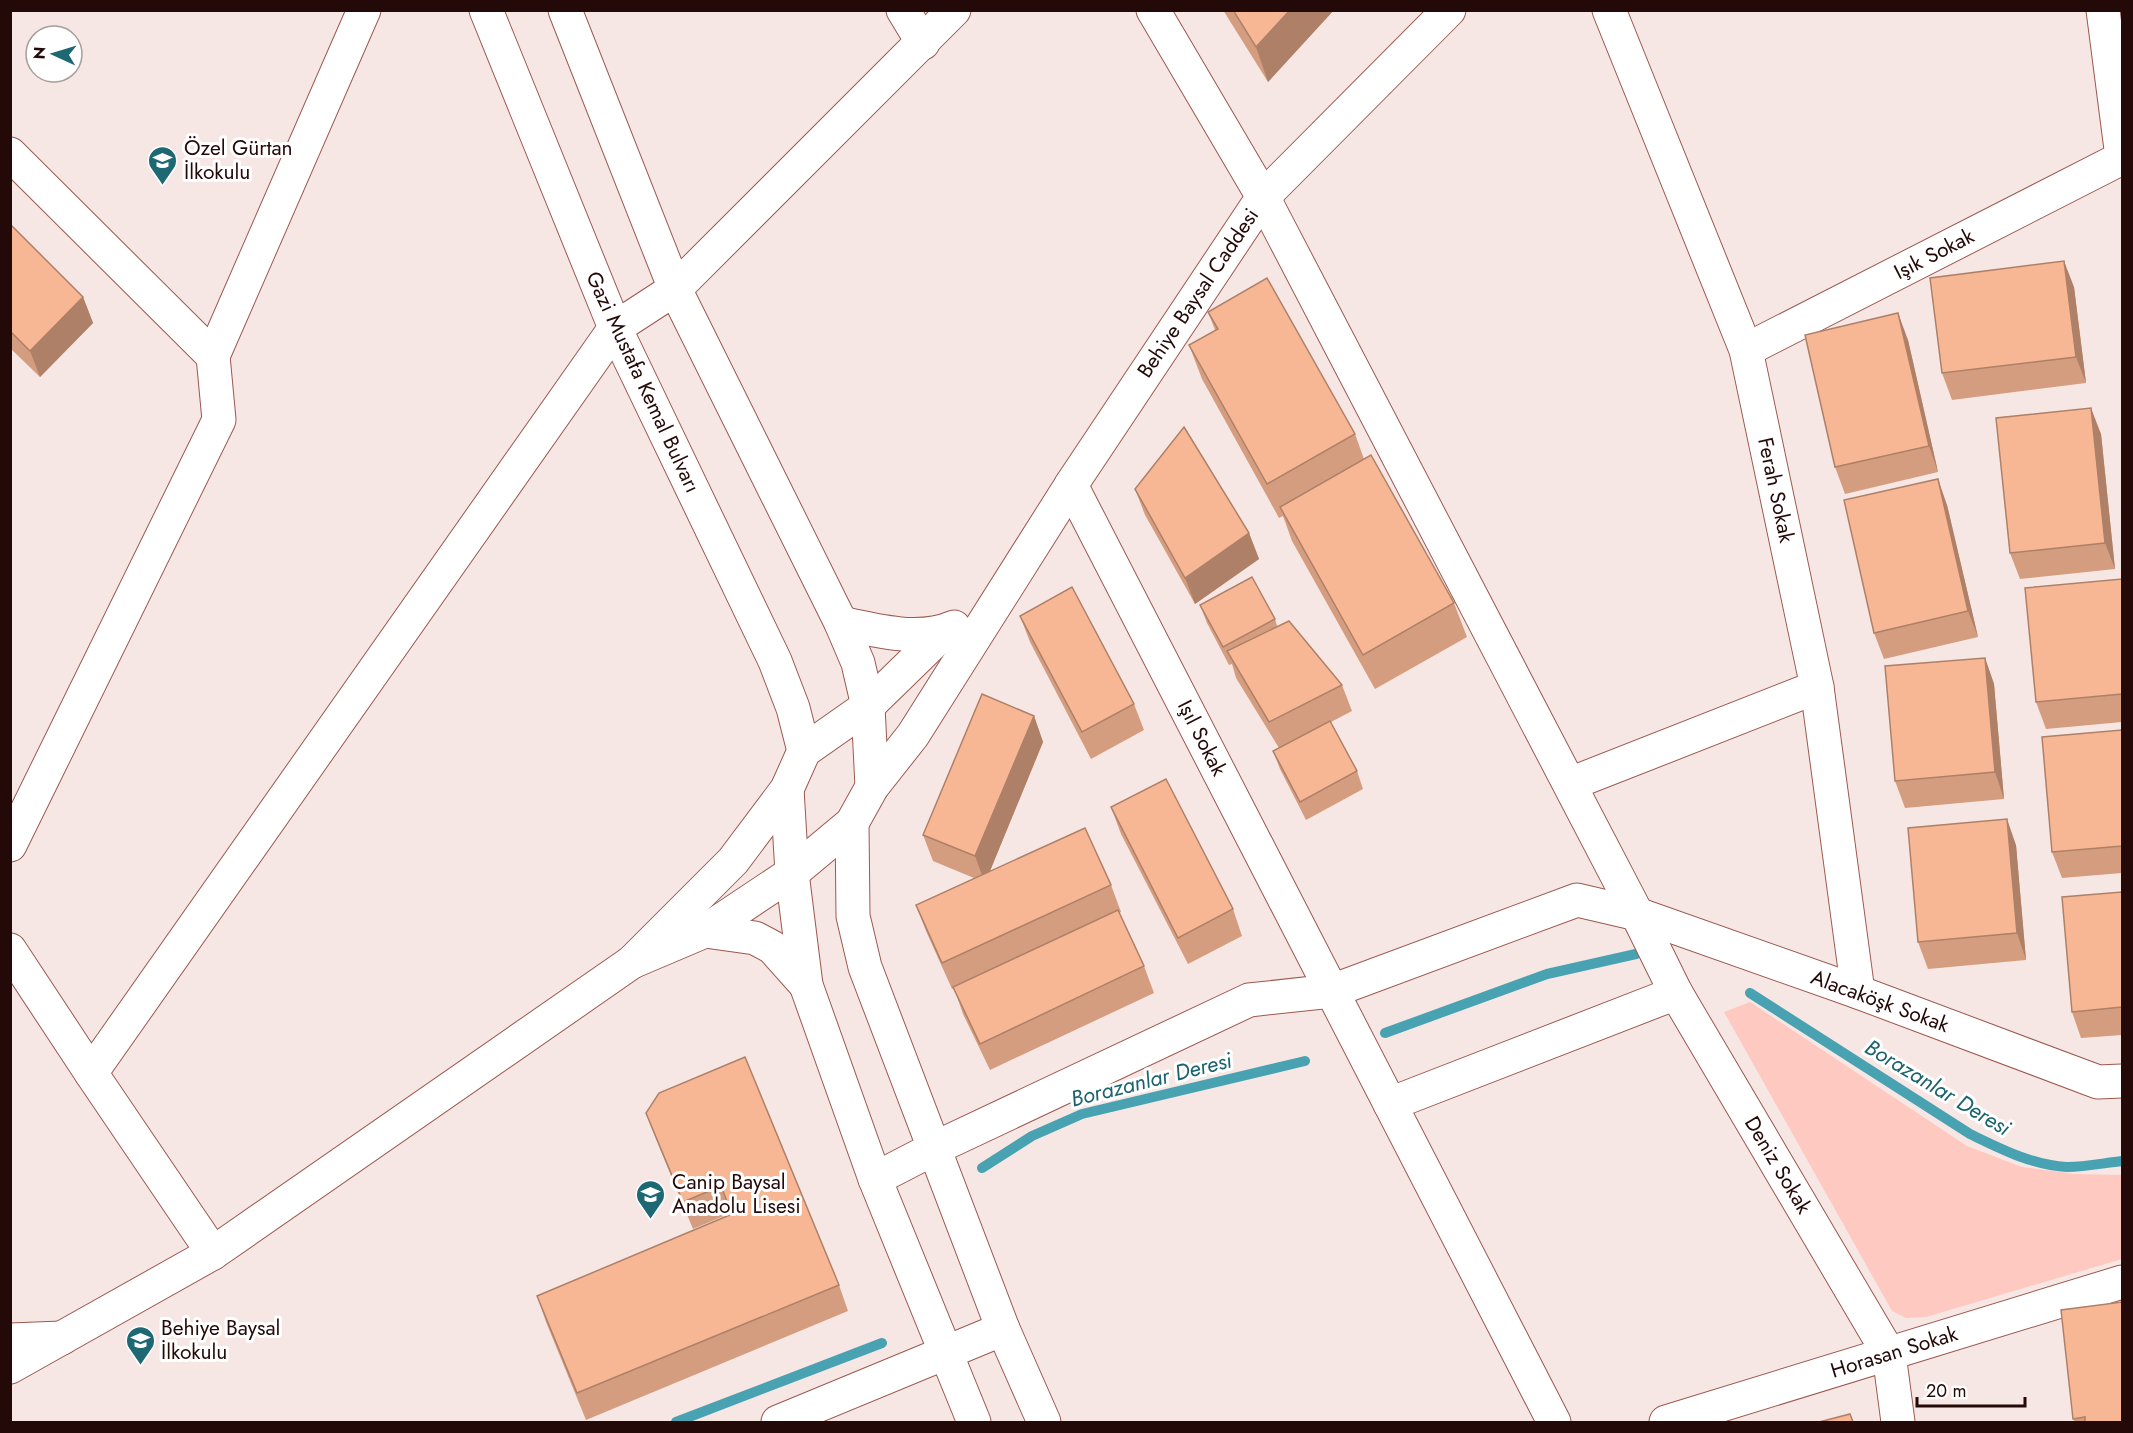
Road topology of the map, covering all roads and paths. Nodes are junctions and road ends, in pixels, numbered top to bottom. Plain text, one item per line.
1 (364, 10) edge
2 (486, 10) edge
3 (565, 10) edge
4 (903, 10) edge
5 (954, 10) edge
6 (1153, 10) edge
7 (1449, 10) edge
8 (1610, 10) edge
9 (2103, 10) edge
10 (923, 43) junction
11 (10, 154) edge
12 (2122, 157) edge
13 (1263, 196) junction
14 (675, 289) junction
15 (615, 328) junction
16 (1746, 350) junction
17 (213, 356) junction
18 (1071, 485) junction
19 (992, 612) junction
20 (841, 623) junction
21 (945, 631) junction
22 (1817, 687) junction
23 (868, 706) junction
24 (804, 751) junction
25 (1570, 784) junction
26 (872, 787) junction
27 (787, 789) junction
28 (852, 823) junction
29 (10, 845) edge
30 (792, 873) junction
31 (1637, 914) junction
32 (705, 931) junction
33 (10, 950) edge
34 (632, 962) junction
35 (806, 985) junction
36 (1332, 991) junction
37 (1858, 992) junction
38 (1676, 993) junction
39 (91, 1073) junction
40 (2122, 1081) edge
41 (1390, 1104) junction
42 (933, 1149) junction
43 (875, 1179) junction
44 (213, 1253) junction
45 (2122, 1282) edge
46 (1003, 1329) junction
47 (62, 1338) junction
48 (10, 1340) edge
49 (945, 1353) junction
50 (1889, 1354) junction
51 (10, 1367) edge
52 (778, 1422) edge
53 (974, 1422) edge
54 (1044, 1422) edge
55 (1554, 1422) edge
56 (1666, 1422) edge
57 (1898, 1422) edge

1 - 17 street
2 - 15 street, Gazi Mustafa Kemal Bulvarı
3 - 14 street
4 - 10 street
5 - 10 street
6 - 13 street, Deniz Sokak
7 - 13 street, Behiye Baysal Caddesi
8 - 16 street, Ferah Sokak
9 - 12 street
10 - 14 street
11 - 17 street
12 - 16 street, Işık Sokak
13 - 18 street, Behiye Baysal Caddesi
13 - 25 street, Deniz Sokak
14 - 15 street
14 - 20 street
15 - 24 street, Gazi Mustafa Kemal Bulvarı
15 - 39 street
16 - 22 street, Ferah Sokak
17 - 29 street
18 - 19 street, Behiye Baysal Caddesi
18 - 36 street, Işıl Sokak
19 - 21 street
19 - 26 street, Behiye Baysal Caddesi
20 - 21 street
20 - 23 street
21 - 23 street
22 - 25 street
22 - 37 street, Ferah Sokak
23 - 24 street
23 - 26 street
24 - 27 street
25 - 31 street, Deniz Sokak
26 - 28 street, Behiye Baysal Caddesi
27 - 30 street
27 - 34 street
28 - 30 street
28 - 42 street
30 - 32 street
30 - 35 street
31 - 36 street, Alacaköşk Sokak
31 - 37 street, Alacaköşk Sokak
31 - 38 street, Deniz Sokak
32 - 34 street
32 - 35 street
33 - 39 street
34 - 44 street
35 - 43 street
36 - 41 street, Işıl Sokak
36 - 42 street, Alacaköşk Sokak
37 - 40 street, Alacaköşk Sokak
38 - 41 street
38 - 50 street, Deniz Sokak
39 - 44 street
41 - 55 street, Işıl Sokak
42 - 43 street, Alacaköşk Sokak
42 - 46 street
43 - 49 street
44 - 47 street
45 - 50 street, Horasan Sokak
46 - 49 street
46 - 54 street
47 - 48 street
47 - 51 street
49 - 52 street
49 - 53 street
50 - 56 street, Horasan Sokak
50 - 57 street, Deniz Sokak

